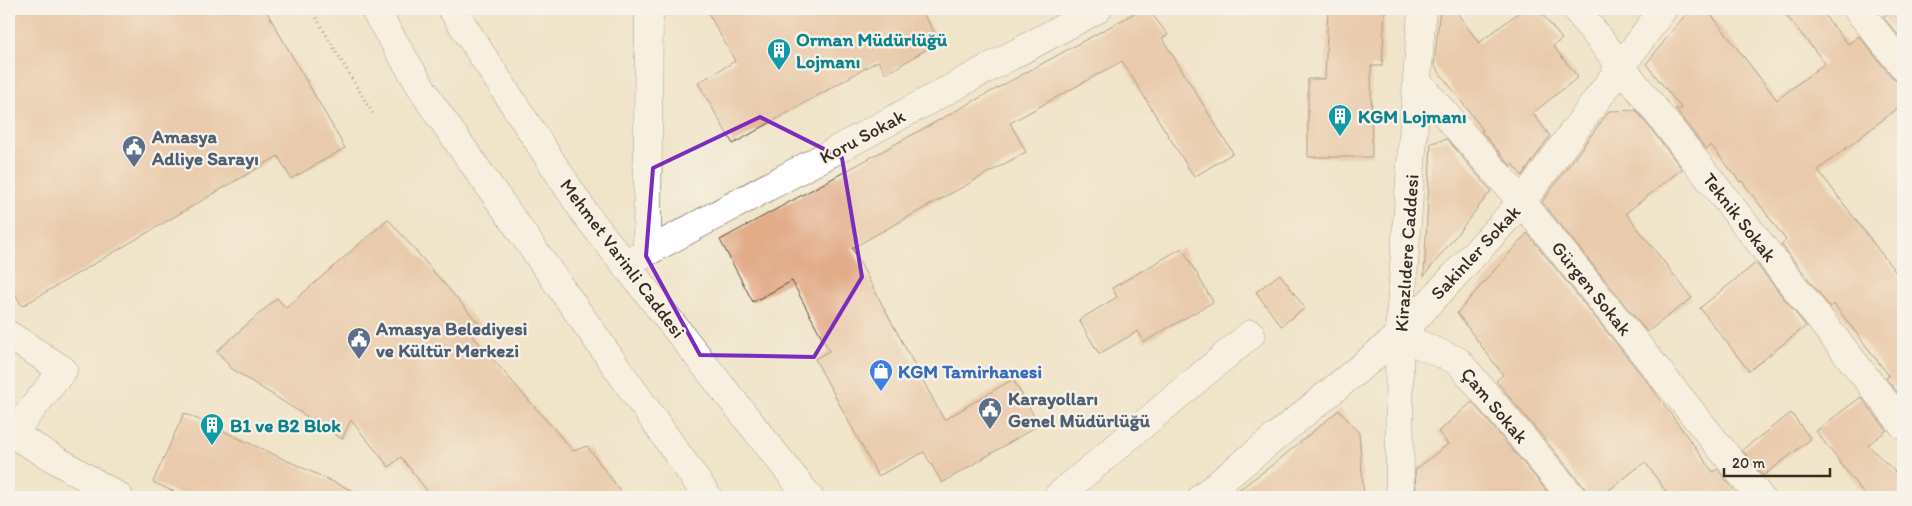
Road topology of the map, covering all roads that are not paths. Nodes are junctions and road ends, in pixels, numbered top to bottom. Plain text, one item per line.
1 (374, 9) edge
2 (452, 9) edge
3 (649, 9) edge
4 (1098, 9) edge
5 (1422, 9) edge
6 (1576, 9) edge
7 (1663, 9) edge
8 (1857, 9) edge
9 (1622, 66) junction
10 (1903, 66) edge
11 (1418, 83) junction
12 (1522, 202) junction
13 (636, 258) junction
14 (1251, 334) dead end
15 (9, 335) edge
16 (1399, 336) junction
17 (1903, 425) edge
18 (10, 433) edge
19 (82, 488) edge
20 (119, 497) edge
21 (708, 497) edge
22 (809, 497) edge
23 (1057, 497) edge
24 (1202, 497) edge
25 (1400, 497) edge
26 (1572, 497) edge
27 (1760, 497) edge

1 - 21 street
2 - 13 street, Mehmet Varinli Caddesi
3 - 13 street
4 - 13 street, Koru Sokak
5 - 11 street, Kirazlıdere Caddesi
6 - 9 street, Teknik Sokak
7 - 9 street, Sakinler Sokak
8 - 10 street
9 - 12 street, Sakinler Sokak
9 - 17 street, Teknik Sokak
11 - 12 street, Gürgen Sokak
11 - 16 street, Kirazlıdere Caddesi
12 - 16 street, Sakinler Sokak
12 - 27 street, Gürgen Sokak
13 - 22 street, Mehmet Varinli Caddesi
14 - 23 street
15 - 18 street
16 - 24 street, Sakinler Sokak
16 - 25 street, Kirazlıdere Caddesi
16 - 26 street, Çam Sokak
18 - 19 street
19 - 20 street

